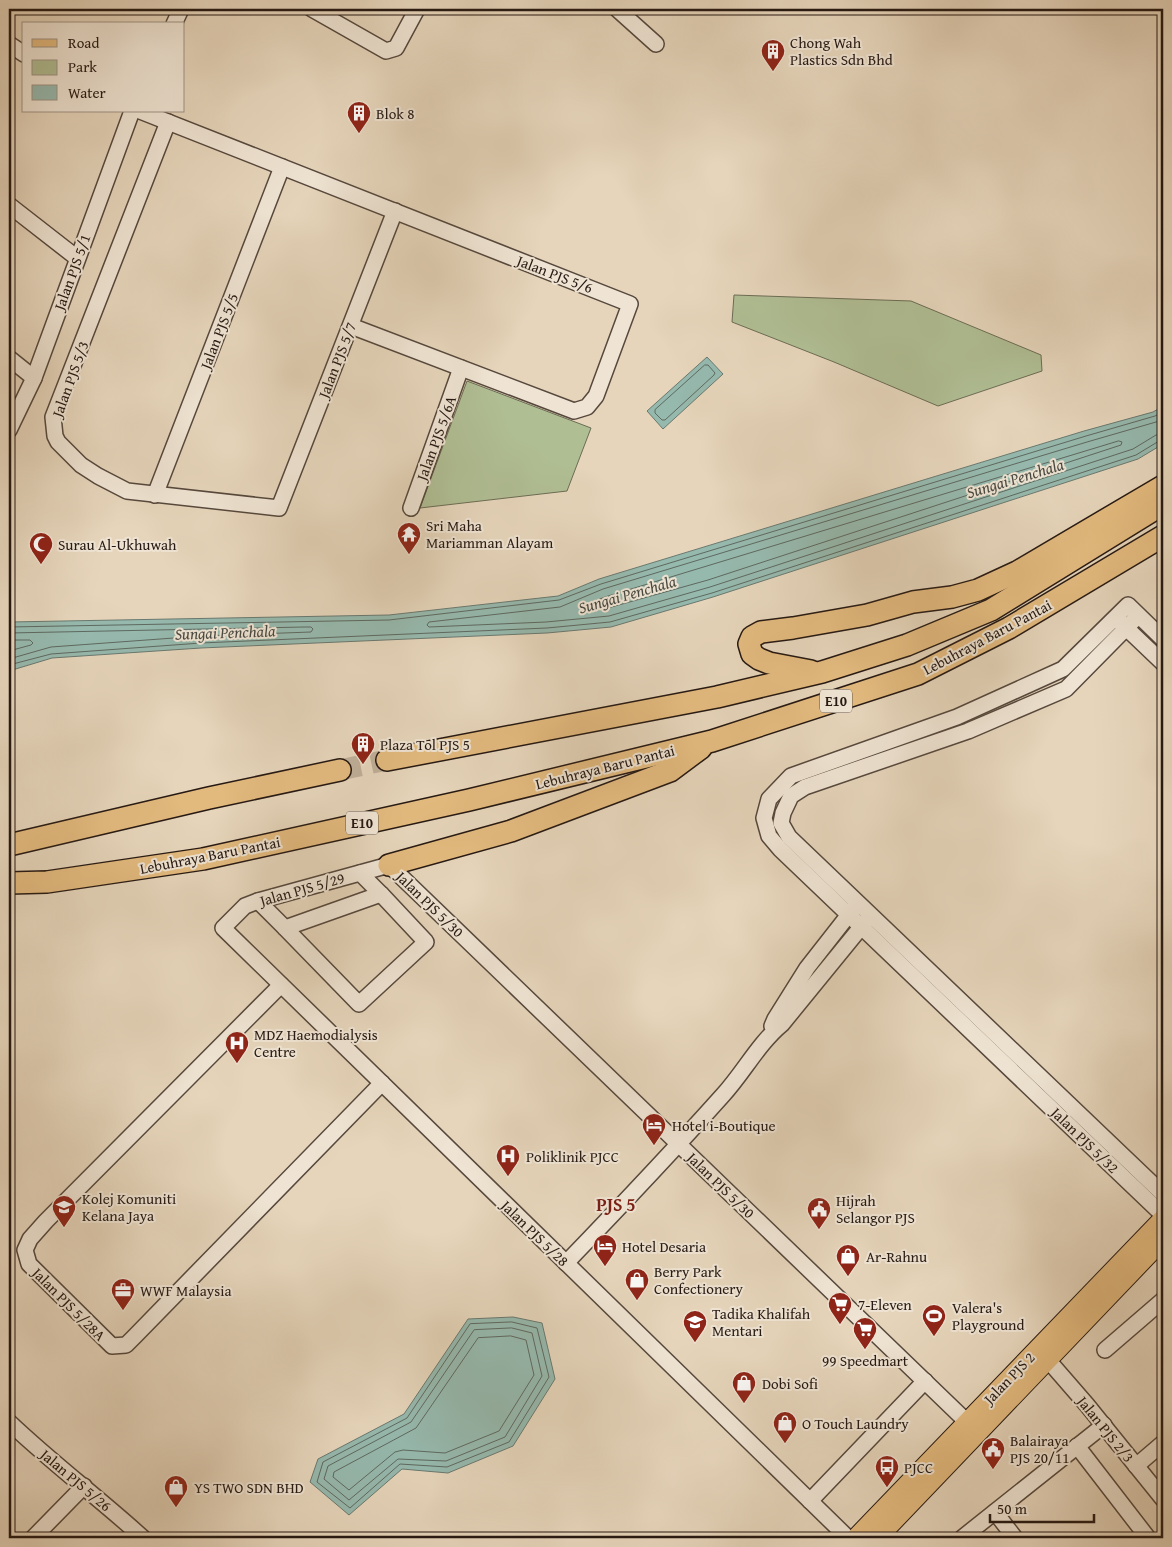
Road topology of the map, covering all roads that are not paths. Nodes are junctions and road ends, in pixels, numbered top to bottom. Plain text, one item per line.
1 (181, 9) edge
2 (312, 9) edge
3 (417, 9) edge
4 (617, 9) edge
5 (175, 22) edge
6 (9, 44) edge
7 (656, 44) dead end
8 (22, 53) edge
9 (132, 112) edge
10 (143, 112) edge
11 (168, 122) junction
12 (282, 167) junction
13 (9, 205) edge
14 (395, 211) junction
15 (77, 258) junction
16 (351, 326) junction
17 (9, 358) edge
18 (461, 368) junction
19 (34, 378) junction
20 (9, 430) edge
21 (1163, 486) edge
22 (155, 495) junction
23 (1163, 504) edge
24 (279, 508) joint
25 (411, 508) dead end
26 (1163, 536) edge
27 (1138, 616) junction
28 (1116, 617) junction
29 (1126, 628) junction
30 (1163, 639) edge
31 (1163, 663) edge
32 (822, 672) junction
33 (712, 741) junction
34 (386, 760) tunnel mouth
35 (340, 770) tunnel mouth
36 (9, 845) edge
37 (389, 865) junction
38 (360, 873) junction
39 (9, 882) edge
40 (381, 894) junction
41 (258, 901) junction
42 (853, 909) junction
43 (866, 921) junction
44 (223, 928) joint
45 (285, 928) junction
46 (281, 985) junction
47 (769, 1035) junction
48 (382, 1083) junction
49 (679, 1144) junction
50 (1163, 1194) edge
51 (1163, 1215) edge
52 (1163, 1219) edge
53 (1163, 1239) edge
54 (566, 1263) junction
55 (1163, 1300) edge
56 (1105, 1350) dead end
57 (1042, 1354) junction
58 (925, 1381) junction
59 (9, 1422) edge
60 (967, 1422) junction
61 (1104, 1425) junction
62 (1163, 1443) edge
63 (1077, 1446) junction
64 (1136, 1466) junction
65 (84, 1486) junction
66 (1163, 1499) edge
67 (810, 1501) junction
68 (995, 1512) junction
69 (33, 1538) edge
70 (143, 1538) edge
71 (848, 1538) edge
72 (856, 1538) edge
73 (877, 1538) edge
74 (962, 1538) edge
75 (1015, 1538) edge
76 (1148, 1538) edge

1 - 5 street
2 - 3 street
4 - 7 street
6 - 8 street
9 - 15 street, Jalan PJS 5/1
10 - 11 street, Jalan PJS 5/6
11 - 12 street, Jalan PJS 5/6
11 - 22 street, Jalan PJS 5/3
12 - 14 street, Jalan PJS 5/6
12 - 22 street, Jalan PJS 5/5
13 - 15 street
14 - 16 street, Jalan PJS 5/7
14 - 18 street, Jalan PJS 5/6
15 - 19 street, Jalan PJS 5/1
16 - 18 street, Jalan PJS 5/6
16 - 24 street, Jalan PJS 5/7
17 - 19 street
18 - 25 street, Jalan PJS 5/6A
19 - 20 street, Jalan PJS 5/1
21 - 32 highway
22 - 24 street, Jalan PJS 5/3
23 - 32 highway, Lebuhraya Baru Pantai / E10
26 - 33 highway, Lebuhraya Baru Pantai / E10
27 - 28 street
27 - 29 street
27 - 30 street
28 - 29 street
28 - 42 street
29 - 31 street
29 - 42 street
32 - 34 highway, Lebuhraya Baru Pantai / E10
33 - 37 highway
33 - 39 highway, Lebuhraya Baru Pantai / E10
35 - 36 highway
37 - 38 street, Jalan PJS 5/29
37 - 49 street, Jalan PJS 5/30
38 - 40 street
38 - 41 street, Jalan PJS 5/29
40 - 45 street
40 - 45 street
41 - 44 street, Jalan PJS 5/29
41 - 45 street
42 - 43 street
42 - 47 street
43 - 47 street
43 - 50 street, Jalan PJS 5/32
43 - 51 street, Jalan PJS 5/32
44 - 46 street, Jalan PJS 5/28
46 - 48 street, Jalan PJS 5/28
46 - 48 street, Jalan PJS 5/28A
47 - 49 street
48 - 54 street, Jalan PJS 5/28
49 - 54 street
49 - 58 street, Jalan PJS 5/30
52 - 57 main road, Jalan PJS 2
53 - 57 main road, Jalan PJS 2
54 - 67 street, Jalan PJS 5/28
55 - 56 street
57 - 60 main road, Jalan PJS 2
57 - 61 street, Jalan PJS 2/3
57 - 73 main road
58 - 60 street, Jalan PJS 5/30
58 - 67 street
59 - 65 street, Jalan PJS 5/26
60 - 72 main road, Jalan PJS 2
61 - 63 street
61 - 64 street, Jalan PJS 2/3
62 - 64 street
63 - 68 street
63 - 76 street
64 - 66 street, Jalan PJS 2/3
65 - 69 street
65 - 70 street, Jalan PJS 5/26
67 - 71 street, Jalan PJS 5/28
68 - 74 street
68 - 75 street

